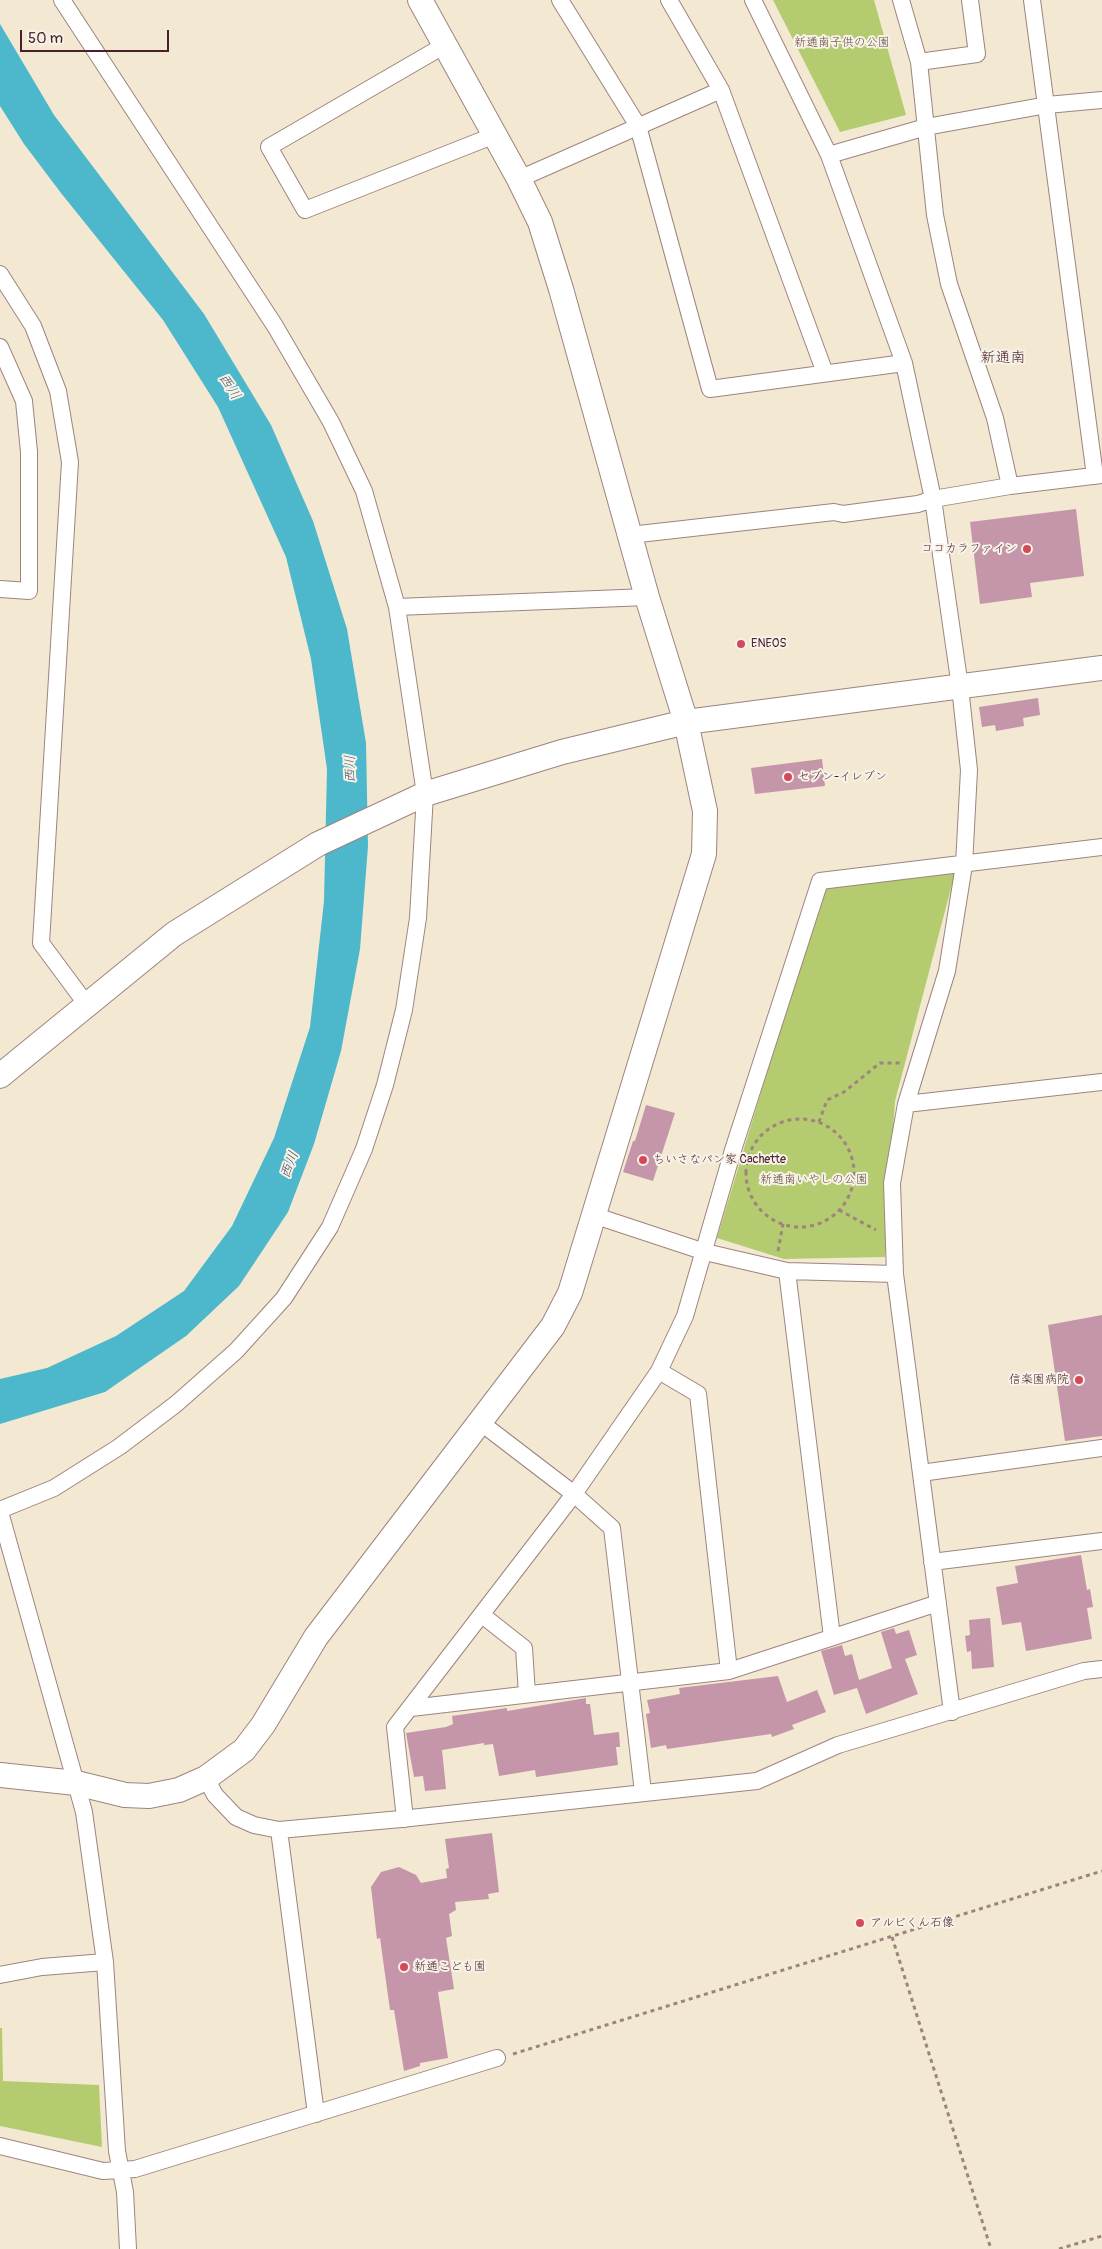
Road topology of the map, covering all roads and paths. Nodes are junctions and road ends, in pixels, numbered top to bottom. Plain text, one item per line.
1 (62, 0) edge
2 (420, 0) edge
3 (560, 0) edge
4 (669, 0) edge
5 (753, 0) edge
6 (900, 0) edge
7 (970, 0) edge
8 (1032, 0) edge
9 (445, 45) junction
10 (919, 62) junction
11 (720, 90) junction
12 (1102, 100) edge
13 (1046, 105) junction
14 (638, 126) junction
15 (926, 127) junction
16 (495, 135) junction
17 (829, 155) junction
18 (519, 179) junction
19 (0, 274) edge
20 (0, 347) edge
21 (904, 363) junction
22 (825, 373) junction
23 (1098, 476) edge
24 (1010, 486) junction
25 (933, 499) junction
26 (630, 535) junction
27 (0, 589) edge
28 (647, 597) junction
29 (397, 607) junction
30 (1102, 668) edge
31 (960, 686) junction
32 (686, 722) junction
33 (424, 794) junction
34 (1102, 847) edge
35 (964, 865) junction
36 (86, 1005) junction
37 (905, 1063) dead end
38 (0, 1076) edge
39 (1102, 1082) edge
40 (906, 1104) junction
41 (818, 1122) junction
42 (839, 1210) junction
43 (593, 1215) junction
44 (783, 1224) junction
45 (878, 1231) dead end
46 (705, 1252) junction
47 (776, 1258) dead end
48 (787, 1271) junction
49 (895, 1274) junction
50 (659, 1371) junction
51 (480, 1422) junction
52 (1102, 1448) edge
53 (920, 1473) junction
54 (574, 1494) junction
55 (0, 1511) edge
56 (1102, 1541) edge
57 (932, 1562) junction
58 (938, 1603) junction
59 (482, 1615) junction
60 (832, 1637) junction
61 (1102, 1669) edge
62 (729, 1671) junction
63 (629, 1682) junction
64 (527, 1694) junction
65 (411, 1708) junction
66 (952, 1712) junction
67 (0, 1775) edge
68 (206, 1778) junction
69 (76, 1783) junction
70 (643, 1792) junction
71 (405, 1819) junction
72 (280, 1839) junction
73 (1102, 1871) edge
74 (892, 1936) junction
75 (105, 1962) junction
76 (0, 1975) edge
77 (497, 2058) joint
78 (316, 2114) junction
79 (0, 2146) edge
80 (121, 2171) junction
81 (1102, 2236) edge
82 (128, 2249) edge
83 (992, 2249) edge
84 (1059, 2249) edge

1 - 29 street
2 - 9 street
3 - 14 street
4 - 11 street
5 - 17 street
6 - 10 street
7 - 10 street
8 - 13 street
9 - 16 street
9 - 16 street
10 - 15 street
11 - 14 street
11 - 22 street
12 - 13 street
13 - 15 street
13 - 23 street
14 - 18 street
14 - 22 street
15 - 17 street
15 - 24 street
16 - 18 street
17 - 21 street
18 - 26 street
19 - 36 street
20 - 27 street
21 - 22 street
21 - 25 street
23 - 24 street
24 - 25 street
25 - 26 street
25 - 31 street
26 - 28 street
28 - 29 street
28 - 32 street
29 - 33 street
30 - 31 street
31 - 32 street
31 - 35 street
32 - 33 street
32 - 43 street
33 - 36 street
33 - 55 street
34 - 35 street
35 - 40 street
35 - 46 street
36 - 38 street
37 - 41 path
39 - 40 street
40 - 49 street
41 - 42 path
41 - 44 path
42 - 44 path
42 - 45 path
43 - 46 street
43 - 51 street
44 - 47 path
46 - 48 street
46 - 50 street
48 - 49 street
48 - 60 street
49 - 53 street
50 - 54 street
50 - 62 street
51 - 54 street
51 - 68 street
52 - 53 street
53 - 57 street
54 - 59 street
54 - 63 street
55 - 69 street
56 - 57 street
57 - 58 street
58 - 60 street
58 - 66 street
59 - 64 street
59 - 65 street
60 - 62 street
61 - 66 street
62 - 63 street
63 - 64 street
63 - 70 street
64 - 65 street
65 - 71 street
66 - 70 street
67 - 69 street
68 - 69 street
68 - 72 street
69 - 75 street
70 - 71 street
71 - 72 street
72 - 78 street
73 - 74 path
74 - 77 path
74 - 83 path
75 - 76 street
75 - 80 street
77 - 78 street
78 - 80 street
79 - 80 street
80 - 82 street
81 - 84 path

